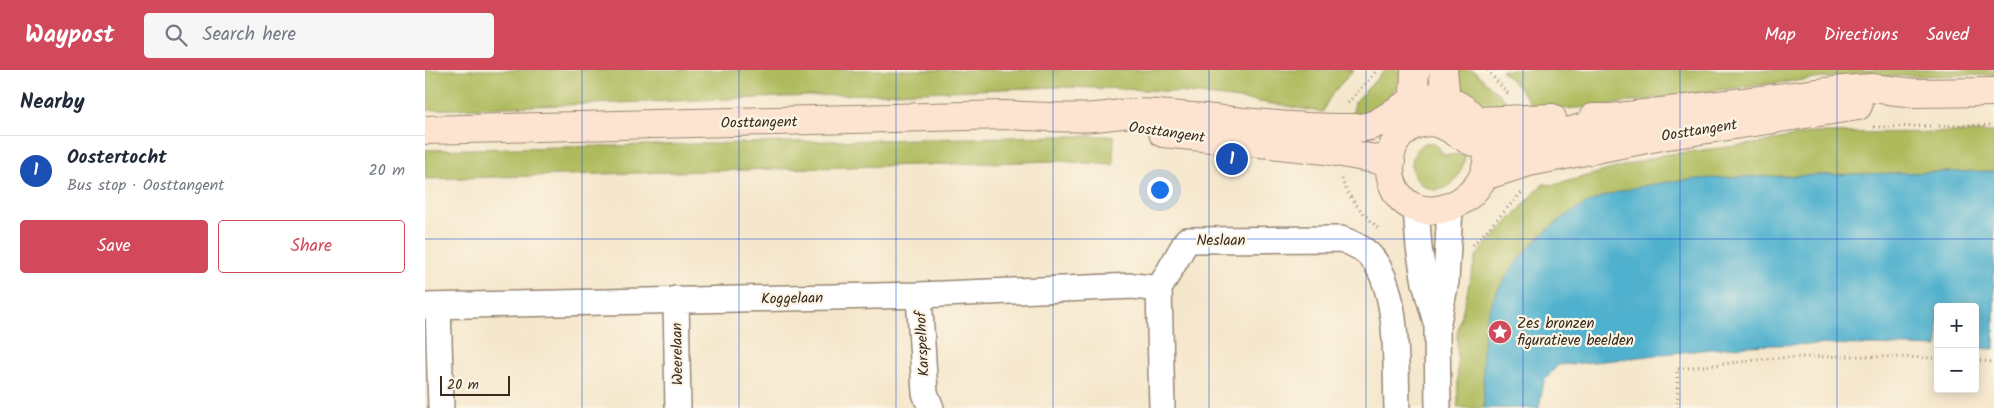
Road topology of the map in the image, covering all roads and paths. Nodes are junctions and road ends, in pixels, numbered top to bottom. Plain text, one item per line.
1 (1377, 70) edge
2 (1415, 70) edge
3 (1443, 70) edge
4 (1487, 70) edge
5 (1994, 92) edge
6 (1915, 93) junction
7 (1511, 98) dead end
8 (1446, 100) junction
9 (1346, 108) dead end
10 (1414, 113) junction
11 (1093, 117) junction
12 (425, 130) edge
13 (1482, 132) junction
14 (1391, 162) junction
15 (1340, 172) dead end
16 (1484, 176) junction
17 (1525, 188) dead end
18 (1417, 208) junction
19 (1449, 208) junction
20 (1383, 233) dead end
21 (1471, 247) dead end
22 (1159, 289) junction
23 (919, 296) junction
24 (676, 299) junction
25 (431, 306) edge
26 (1437, 327) junction
27 (1934, 358) edge
28 (1979, 360) edge
29 (1994, 362) edge
30 (928, 400) edge
31 (441, 408) edge
32 (678, 408) edge
33 (1162, 408) edge
34 (1397, 408) edge
35 (1438, 408) edge
36 (1678, 408) edge

1 - 9 path
2 - 10 main road
3 - 8 main road
4 - 7 path
5 - 6 main road, Oosttangent
6 - 13 main road, Oosttangent
6 - 16 main road, Oosttangent
8 - 10 main road
8 - 13 main road
10 - 11 main road, Oosttangent
10 - 13 main road
10 - 14 main road
11 - 12 main road, Oosttangent
11 - 14 main road, Oosttangent
13 - 16 main road
14 - 18 main road
15 - 20 path
16 - 19 main road
17 - 21 path
18 - 19 main road
18 - 26 street
19 - 26 street
22 - 23 street, Koggelaan
22 - 33 street
22 - 34 street, Neslaan
23 - 24 street, Koggelaan
23 - 30 street, Karspelhof
24 - 25 street, Koggelaan
24 - 32 street, Weerelaan
25 - 31 street
26 - 35 street
27 - 36 path
28 - 29 path

